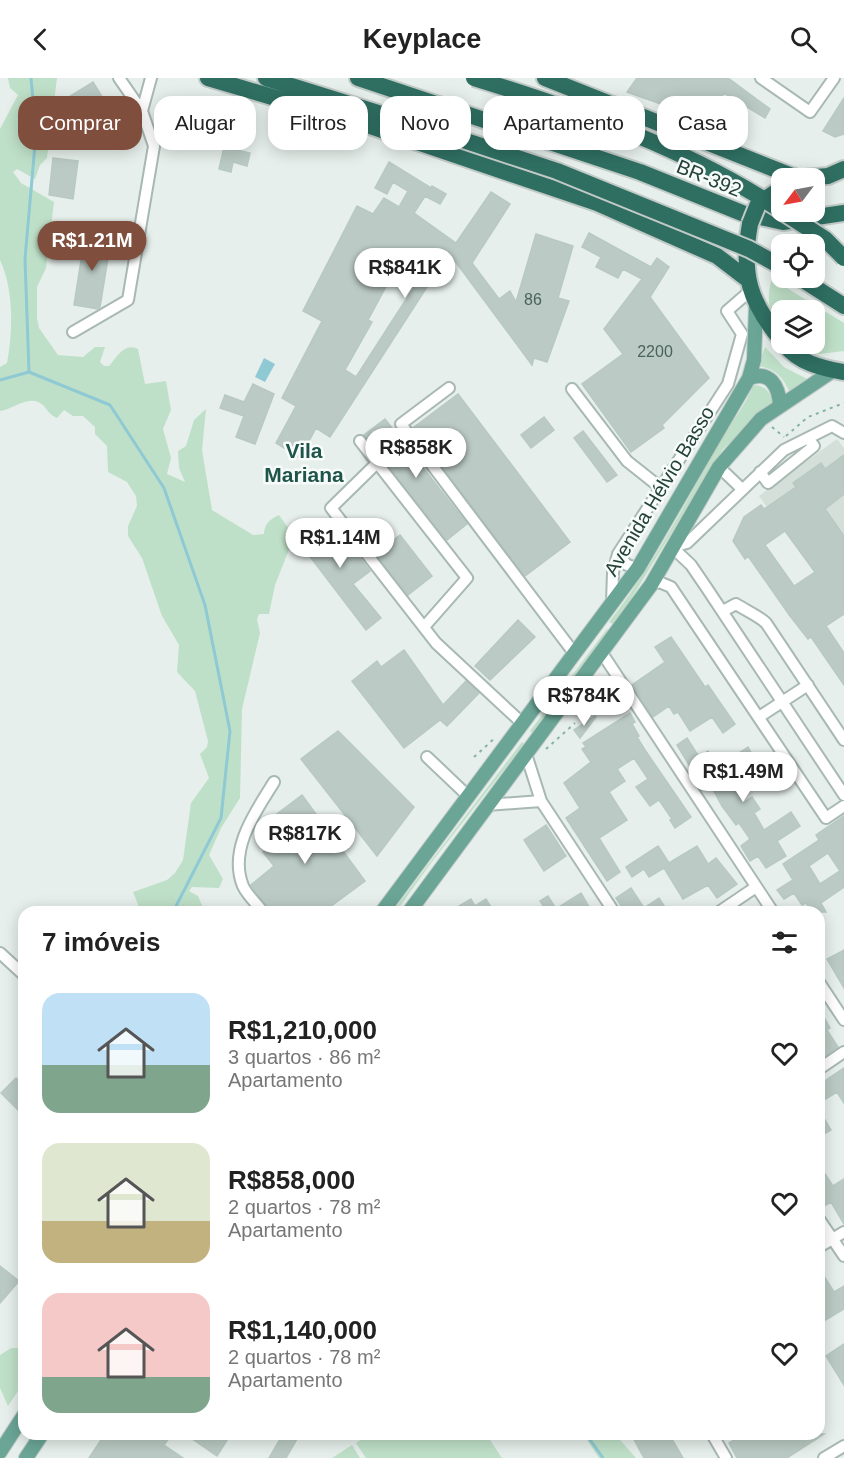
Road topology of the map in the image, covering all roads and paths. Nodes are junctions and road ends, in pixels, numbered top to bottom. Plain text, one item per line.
1 (119, 78) edge
2 (151, 78) edge
3 (208, 78) edge
4 (266, 78) edge
5 (358, 78) edge
6 (474, 78) edge
7 (545, 78) edge
8 (761, 78) edge
9 (834, 78) edge
10 (579, 83) edge
11 (132, 96) edge
12 (142, 111) joint
13 (774, 168) edge
14 (825, 179) edge
15 (840, 179) edge
16 (771, 195) edge
17 (771, 204) edge
18 (844, 213) edge
19 (799, 222) edge
20 (844, 258) edge
21 (771, 261) edge
22 (816, 288) edge
23 (751, 292) junction
24 (844, 306) edge
25 (771, 323) edge
26 (74, 332) dead end
27 (796, 354) edge
28 (841, 369) edge
29 (748, 378) junction
30 (449, 388) dead end
31 (573, 389) dead end
32 (780, 406) junction
33 (771, 426) dead end
34 (844, 433) edge
35 (784, 438) dead end
36 (360, 441) dead end
37 (376, 463) junction
38 (719, 467) junction
39 (661, 488) junction
40 (742, 489) junction
41 (672, 547) junction
42 (618, 554) junction
43 (638, 568) junction
44 (651, 585) junction
45 (612, 603) junction
46 (723, 611) junction
47 (424, 627) junction
48 (574, 653) junction
49 (602, 653) junction
50 (808, 686) junction
51 (782, 702) junction
52 (759, 717) junction
53 (522, 723) junction
54 (844, 740) edge
55 (526, 754) junction
56 (427, 757) dead end
57 (274, 782) dead end
58 (844, 795) edge
59 (468, 796) junction
60 (541, 801) junction
61 (487, 805) junction
62 (844, 806) edge
63 (756, 887) junction
64 (259, 906) edge
65 (386, 906) edge
66 (416, 906) edge
67 (610, 906) edge
68 (728, 906) edge
69 (769, 906) edge
70 (0, 953) edge
71 (18, 970) edge
72 (825, 991) edge
73 (844, 1020) edge
74 (844, 1052) edge
75 (825, 1065) edge
76 (825, 1228) edge
77 (844, 1232) edge
78 (833, 1239) junction
79 (825, 1244) edge
80 (844, 1256) edge
81 (18, 1424) edge
82 (38, 1440) edge
83 (716, 1440) edge
84 (844, 1446) edge
85 (0, 1452) edge
86 (26, 1458) edge
87 (726, 1458) edge
88 (824, 1458) edge

1 - 11 street
2 - 12 street
3 - 23 highway
4 - 21 highway, bridge
5 - 18 highway, BR-392 / BR-392
6 - 17 highway, bridge
7 - 10 highway
8 - 9 street
10 - 13 highway
12 - 26 street
14 - 15 highway
16 - 23 highway, bridge
19 - 20 highway, bridge
22 - 24 highway
23 - 25 highway
23 - 29 main road, Avenida Hélvio Basso
23 - 39 street
27 - 28 highway
28 - 32 main road, Avenida Hélvio Basso
29 - 32 main road
29 - 43 main road, Avenida Hélvio Basso
30 - 48 street
31 - 39 street
32 - 38 main road, Avenida Hélvio Basso
33 - 35 path
34 - 40 street
36 - 37 street
37 - 47 street
37 - 47 street
38 - 40 street
38 - 41 main road, Avenida Hélvio Basso
39 - 42 street
40 - 41 street
41 - 44 main road, Avenida Hélvio Basso
41 - 46 street
42 - 43 street
42 - 45 street
43 - 45 main road, Avenida Hélvio Basso
44 - 49 main road, Avenida Hélvio Basso
44 - 52 street
45 - 48 main road, Avenida Hélvio Basso
46 - 50 street
46 - 51 street
47 - 53 street
48 - 53 main road, Avenida Hélvio Basso
49 - 55 main road, Avenida Hélvio Basso
49 - 63 street
50 - 51 street
50 - 54 street
51 - 52 street
51 - 58 street
52 - 62 street
53 - 59 main road, Avenida Hélvio Basso
55 - 60 street
55 - 61 main road, Avenida Hélvio Basso
56 - 59 street
57 - 64 street
59 - 65 main road, Avenida Hélvio Basso
60 - 61 street
60 - 67 street
61 - 66 main road, Avenida Hélvio Basso
63 - 68 street
63 - 69 street
70 - 71 street
72 - 73 street
74 - 75 street
76 - 78 street
77 - 78 street
78 - 79 street
78 - 80 street
81 - 85 main road
82 - 86 main road
83 - 87 street
84 - 88 street

